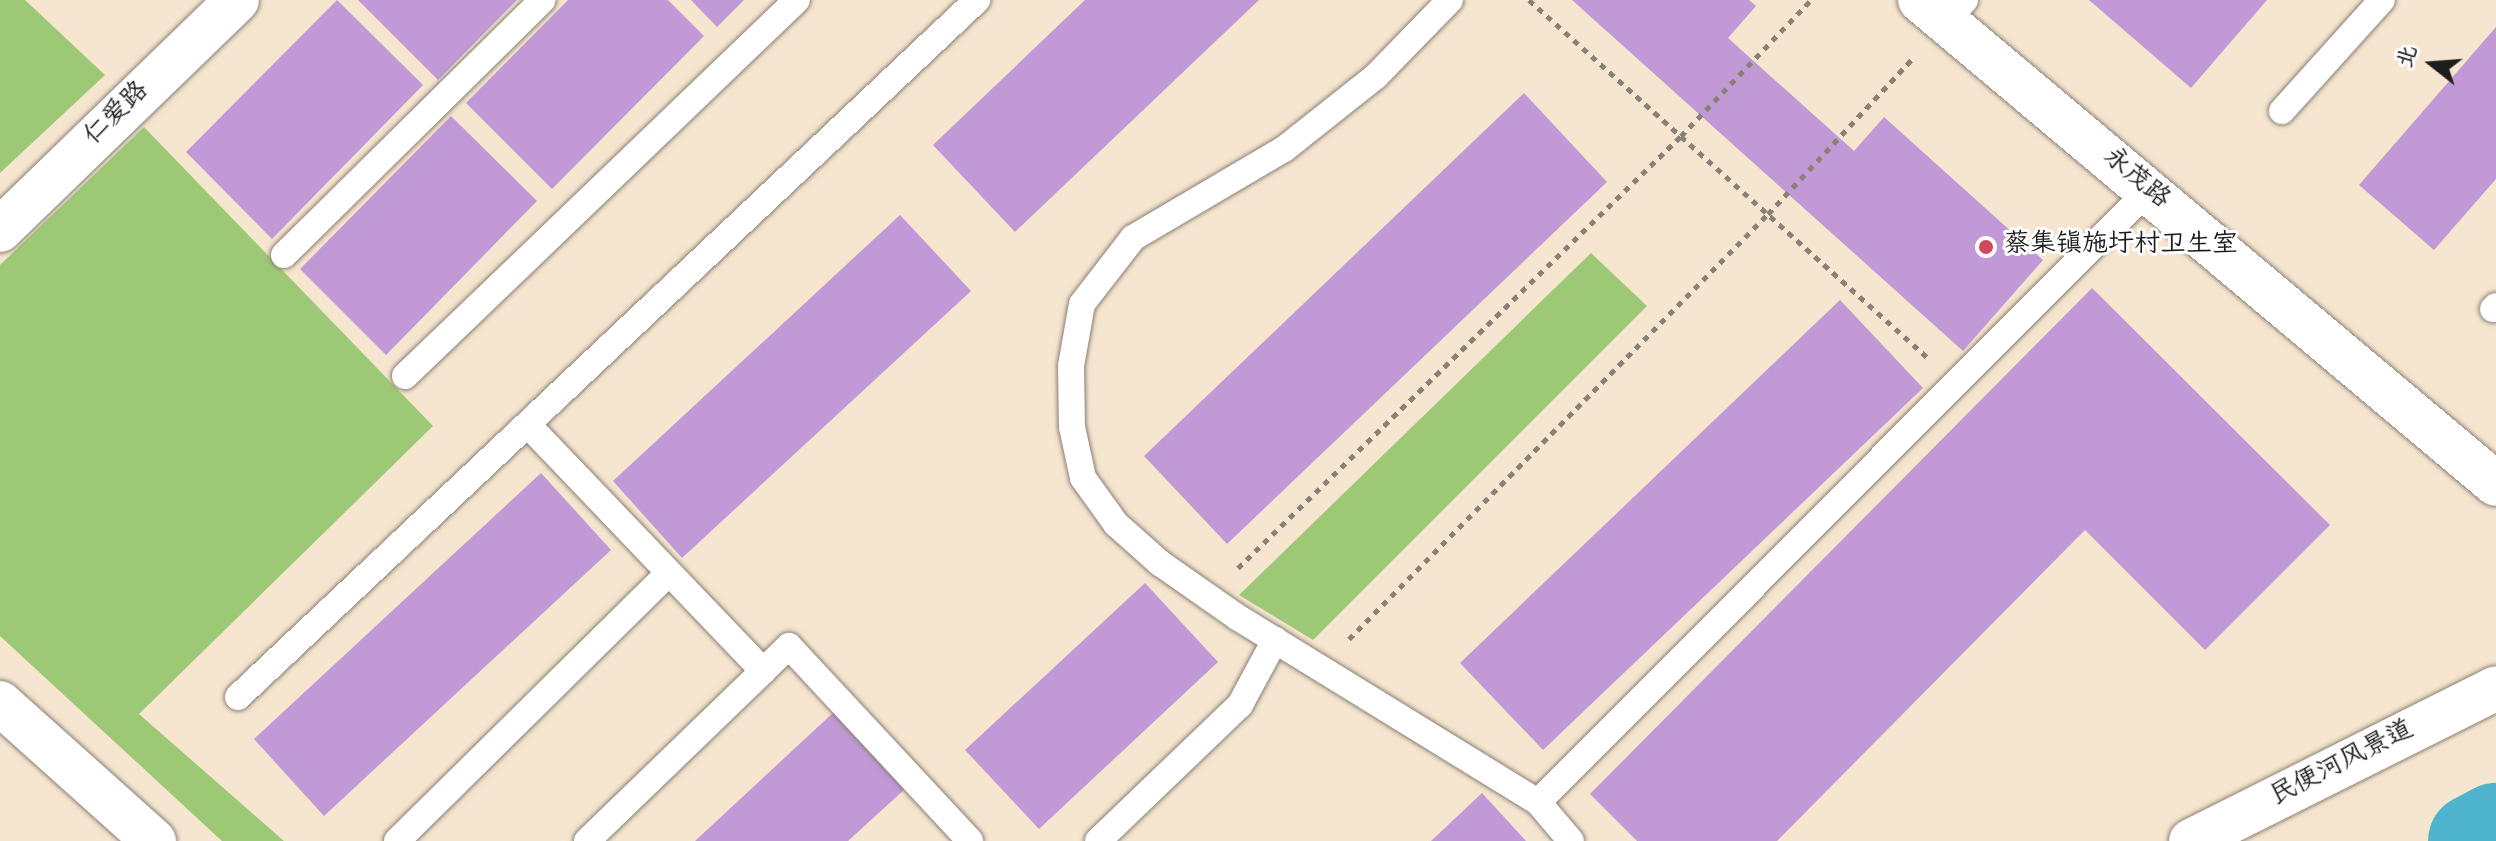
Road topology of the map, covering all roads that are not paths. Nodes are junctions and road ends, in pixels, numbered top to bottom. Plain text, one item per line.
1 (237, 0) edge
2 (543, 0) edge
3 (797, 0) edge
4 (977, 0) edge
5 (1450, 0) edge
6 (2382, 0) edge
7 (1944, 7) edge
8 (2282, 111) dead end
9 (2148, 191) junction
10 (0, 230) edge
11 (284, 255) dead end
12 (405, 376) dead end
13 (529, 426) junction
14 (2496, 484) edge
15 (669, 573) junction
16 (1275, 640) junction
17 (763, 671) junction
18 (2496, 688) edge
19 (238, 697) dead end
20 (0, 703) edge
21 (1538, 802) junction
22 (956, 836) edge
23 (154, 841) edge
24 (397, 841) edge
25 (587, 841) edge
26 (1098, 841) edge
27 (1571, 841) edge
28 (2191, 841) edge

1 - 10 street, 仁爱路
2 - 11 lane
3 - 12 lane
4 - 13 lane
5 - 16 lane
6 - 8 lane
7 - 9 street, 永茂路
9 - 14 street, 永茂路
9 - 21 lane
13 - 15 lane
13 - 19 lane
15 - 17 lane
15 - 24 lane
16 - 21 lane
16 - 26 lane
17 - 22 lane
17 - 25 lane
18 - 28 street, 民便河风景道
20 - 23 street
21 - 27 lane

